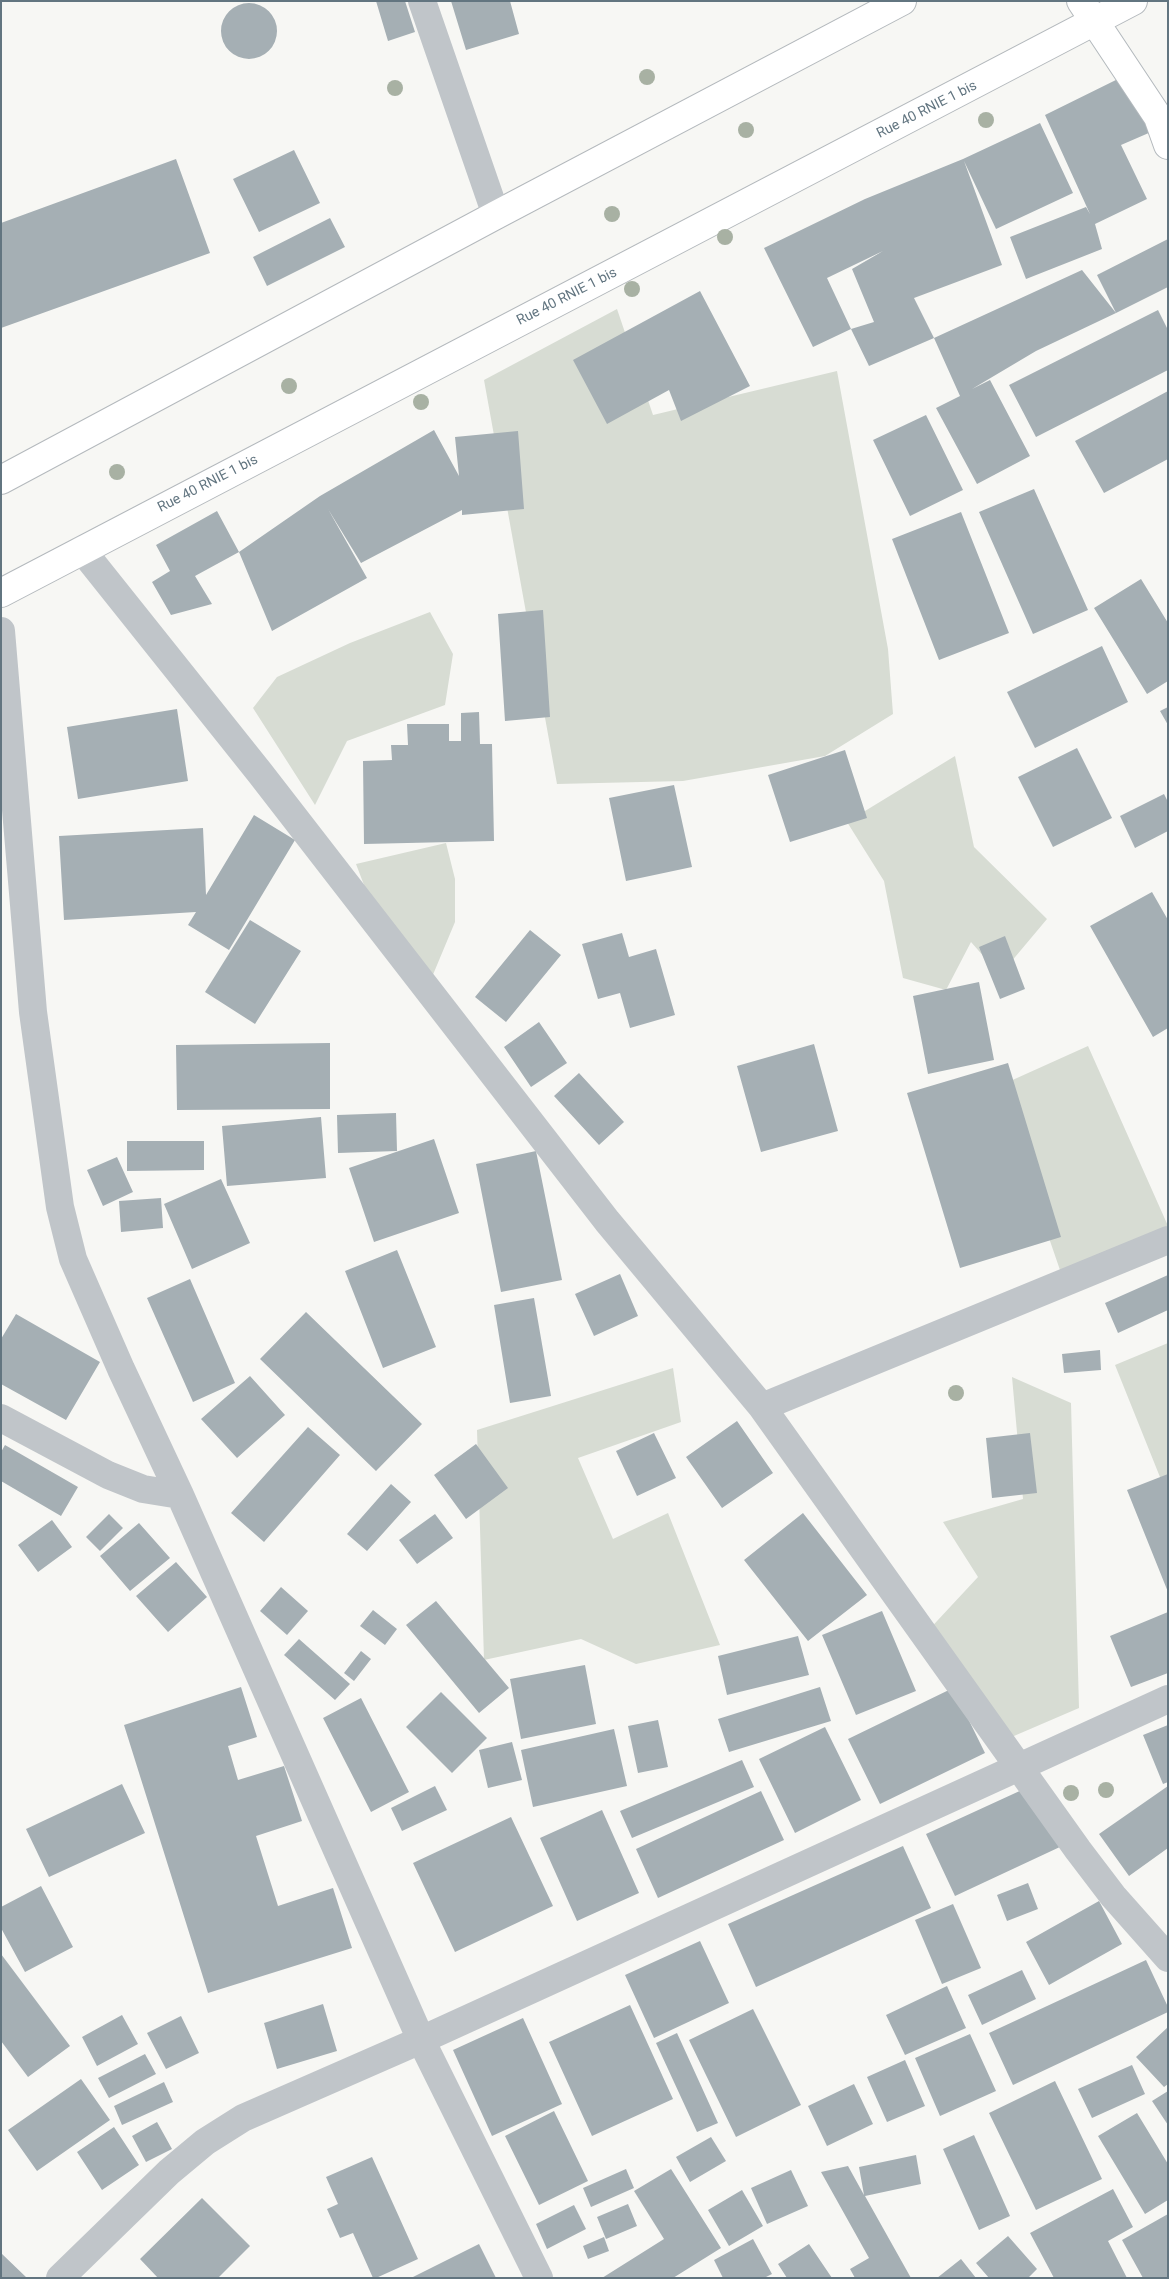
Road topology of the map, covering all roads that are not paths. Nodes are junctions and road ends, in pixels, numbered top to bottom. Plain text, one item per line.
1 (422, 1) edge
2 (902, 1) edge
3 (1133, 1) edge
4 (1088, 12) edge
5 (1168, 145) edge
6 (496, 215) junction
7 (1, 480) edge
8 (82, 550) junction
9 (1, 593) edge
10 (1, 631) edge
11 (1168, 1240) edge
12 (762, 1407) junction
13 (1, 1418) edge
14 (180, 1495) junction
15 (1168, 1699) edge
16 (1018, 1768) junction
17 (1168, 1958) edge
18 (422, 2040) junction
19 (60, 2278) edge
20 (538, 2278) edge

1 - 6 street
2 - 6 main road
3 - 4 main road, Rue 40 RNIE 1 bis
4 - 5 main road
4 - 8 main road, Rue 40 RNIE 1 bis
6 - 7 main road
8 - 9 main road, Rue 40 RNIE 1 bis
8 - 12 street
10 - 14 street
11 - 12 street
12 - 16 street
13 - 14 street
14 - 18 street
15 - 16 street
16 - 17 street
16 - 18 street
18 - 19 street
18 - 20 street

